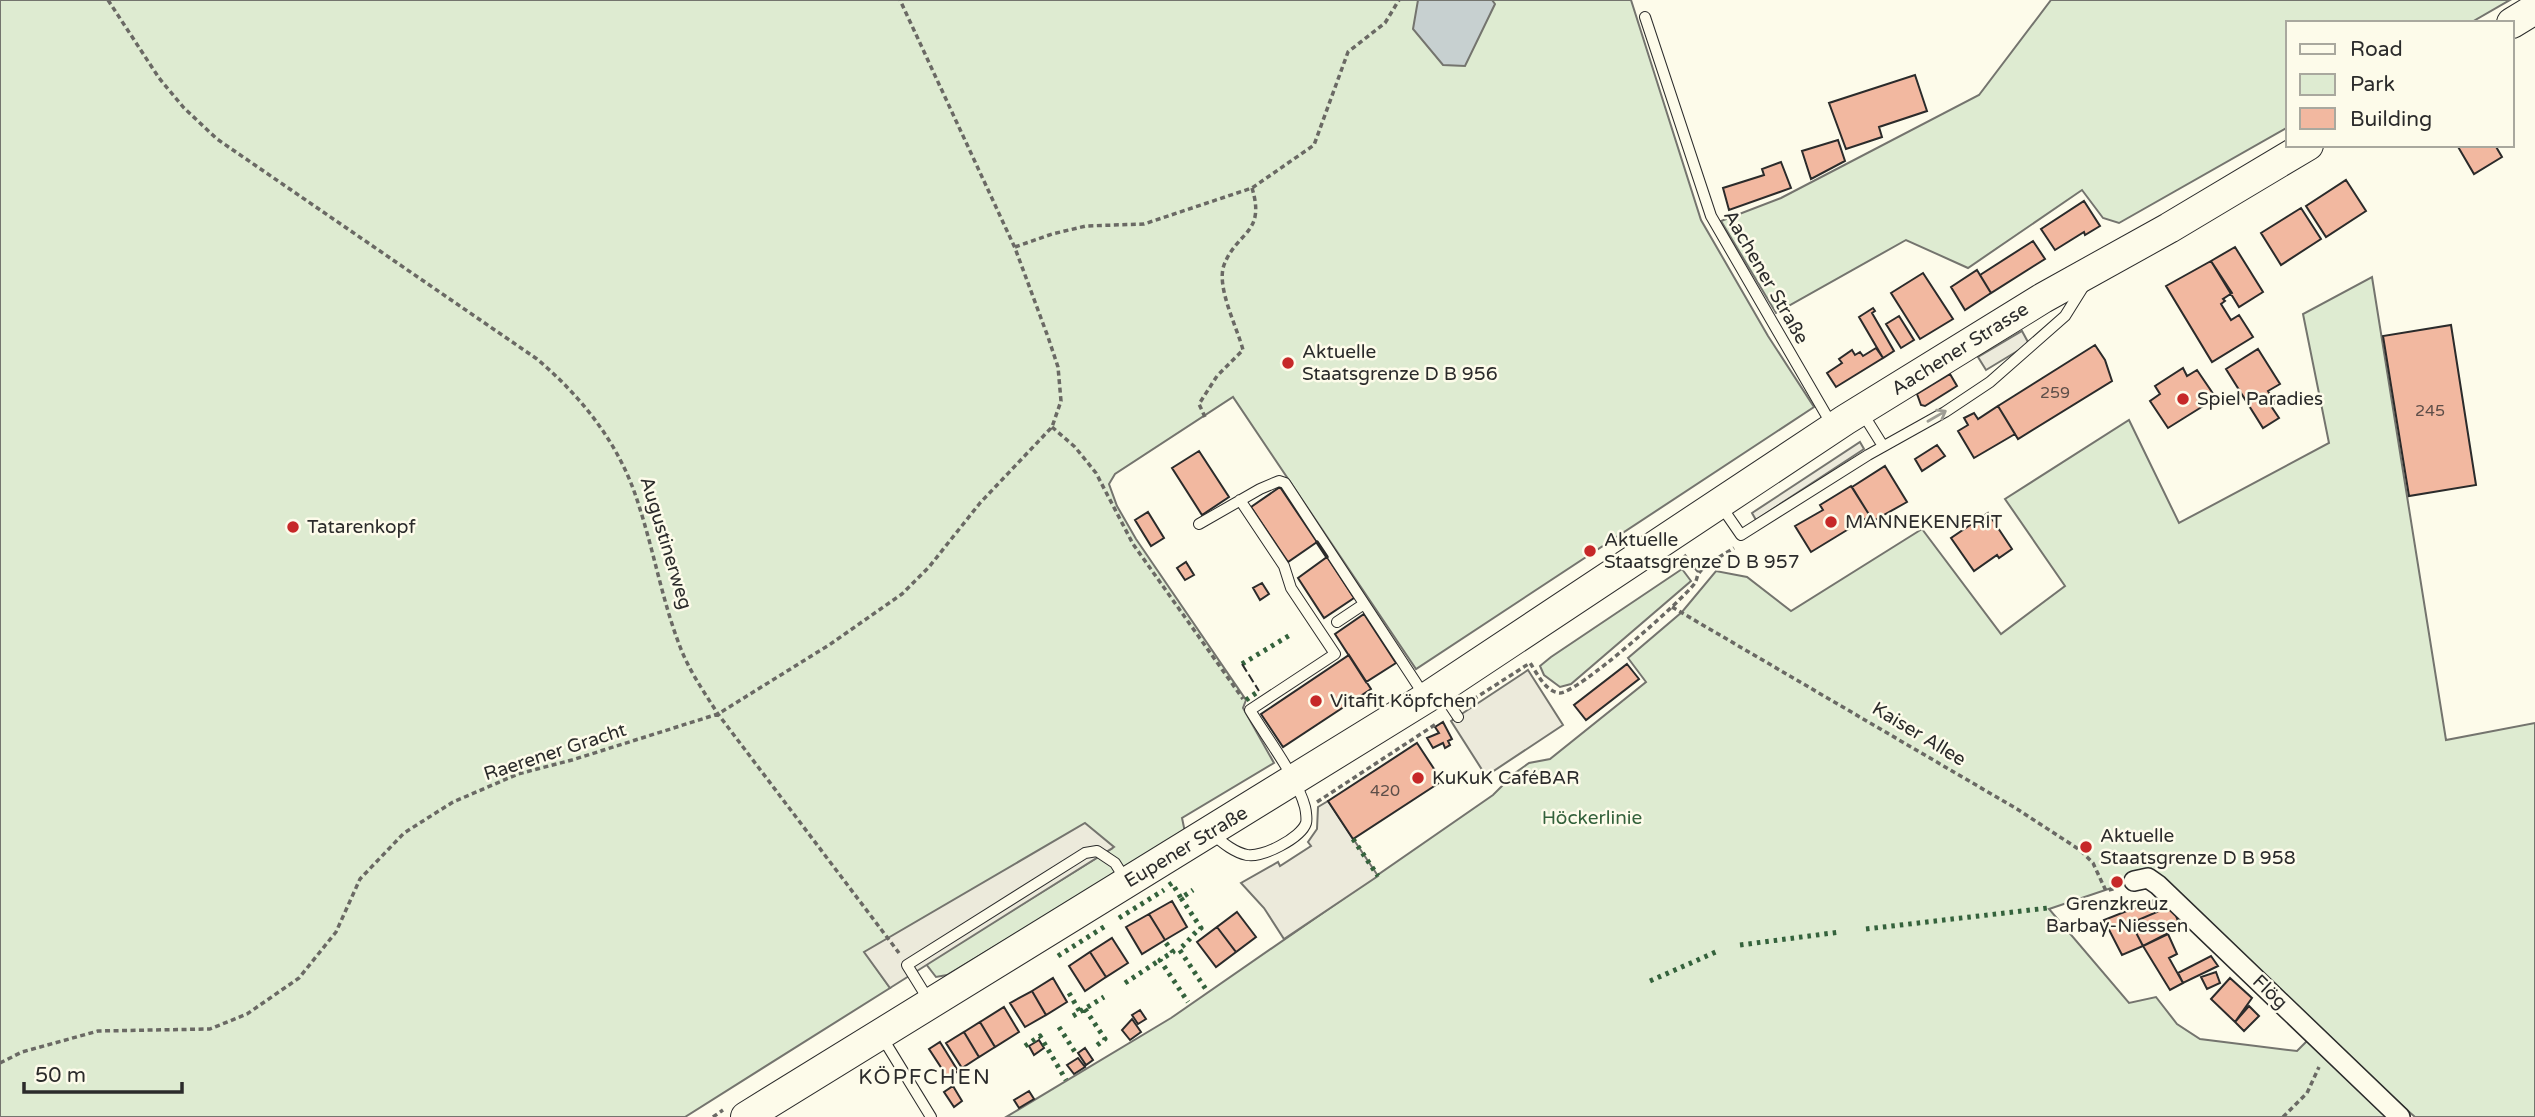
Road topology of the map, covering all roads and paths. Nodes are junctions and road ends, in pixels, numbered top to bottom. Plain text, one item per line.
1 (108, 0) edge
2 (900, 0) edge
3 (1399, 0) edge
4 (2535, 9) edge
5 (1645, 17) dead end
6 (2514, 22) edge
7 (2305, 147) edge
8 (1252, 188) junction
9 (1014, 248) junction
10 (2094, 269) junction
11 (1860, 411) junction
12 (1205, 417) dead end
13 (1052, 427) junction
14 (1834, 428) junction
15 (1883, 446) junction
16 (1240, 500) junction
17 (1719, 503) junction
18 (1199, 524) dead end
19 (1741, 535) junction
20 (1684, 554) dead end
21 (1622, 569) joint
22 (1699, 572) junction
23 (1364, 604) junction
24 (1672, 607) junction
25 (1338, 622) dead end
26 (1445, 704) junction
27 (1250, 710) junction
28 (718, 714) junction
29 (1293, 781) junction
30 (1306, 808) junction
31 (1210, 832) junction
32 (2134, 881) joint
33 (1127, 883) junction
34 (907, 965) junction
35 (930, 1002) junction
36 (879, 1033) junction
37 (2332, 1052) junction
38 (0, 1063) edge
39 (746, 1117) edge
40 (931, 1117) edge
41 (2283, 1117) edge
42 (2400, 1117) edge

1 - 28 path, Augustinerweg
2 - 9 path
3 - 8 path
4 - 6 main road
5 - 14 lane, Aachener Straße
7 - 10 main road, Aachener Strasse
8 - 9 path
8 - 12 path
9 - 13 path
10 - 11 main road, Aachener Strasse
15 -> 10 lane
11 - 14 main road, Aachener Strasse
11 - 15 lane
13 - 27 path
13 - 28 path, Raerener Gracht
14 - 17 main road, Aachener Strasse
15 - 19 lane
16 - 18 lane
16 - 23 lane
16 - 27 lane
17 - 19 lane
17 - 21 main road, Aachener Strasse
19 - 22 path
20 - 22 path
21 - 26 main road, Eupener Straße
22 - 24 path
23 - 25 lane
23 - 26 lane
24 - 26 path
24 - 32 path, Kaiser Allee
26 - 29 main road, Eupener Straße
26 - 30 path
27 - 29 lane
28 - 34 path, Augustinerweg
28 - 38 path, Raerener Gracht
29 - 30 lane
29 - 31 main road, Eupener Straße
30 - 31 lane
31 - 33 main road, Eupener Straße
32 - 37 street, Flög
33 - 34 lane
33 - 35 main road, Eupener Straße
34 - 35 lane
35 - 36 main road, Eupener Straße
36 - 39 main road, Eupener Straße
36 - 40 lane
37 - 41 path
37 - 42 street, Flög

